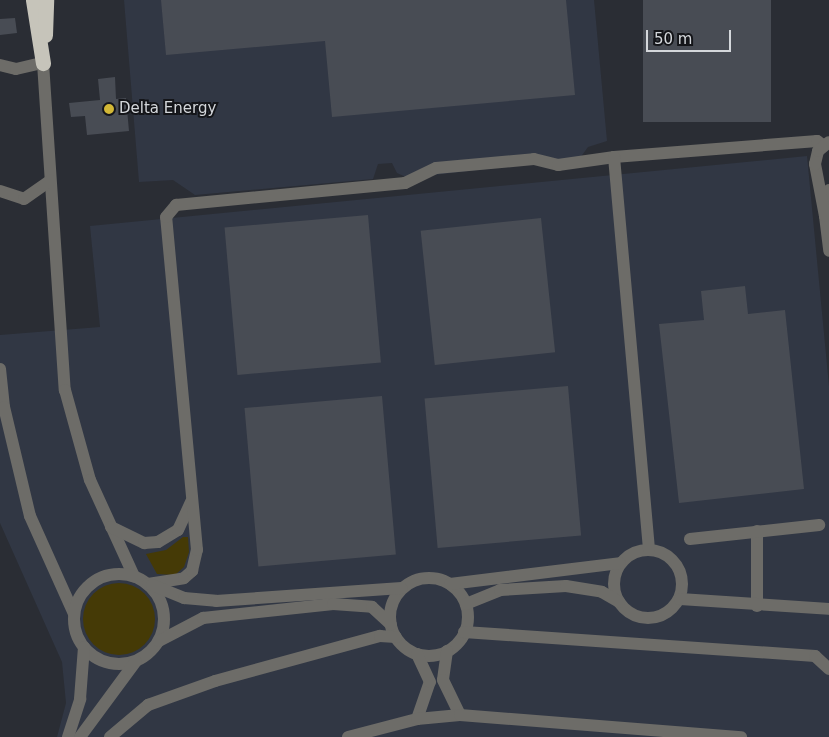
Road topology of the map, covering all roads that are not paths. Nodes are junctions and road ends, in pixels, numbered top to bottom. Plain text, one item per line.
1 (33, 0) edge
2 (46, 0) edge
3 (0, 64) edge
4 (43, 64) junction
5 (826, 144) edge
6 (614, 158) junction
7 (50, 181) junction
8 (829, 190) edge
9 (0, 191) edge
10 (825, 216) junction
11 (829, 251) edge
12 (0, 369) edge
13 (193, 498) junction
14 (819, 525) dead end
15 (111, 527) junction
16 (757, 531) junction
17 (690, 539) dead end
18 (649, 549) junction
19 (620, 563) junction
20 (134, 576) junction
21 (148, 584) junction
22 (450, 584) junction
23 (402, 588) junction
24 (680, 598) junction
25 (619, 602) junction
26 (466, 604) junction
27 (758, 606) junction
28 (829, 609) edge
29 (74, 614) junction
30 (391, 625) junction
31 (464, 632) junction
32 (396, 637) junction
33 (159, 642) junction
34 (84, 647) junction
35 (447, 651) junction
36 (417, 654) junction
37 (136, 661) junction
38 (829, 669) edge
39 (460, 714) junction
40 (417, 719) junction
41 (68, 737) edge
42 (80, 737) edge
43 (110, 737) edge
44 (348, 737) edge
45 (741, 737) edge

1 - 4 highway
2 - 4 highway
3 - 4 lane
4 - 7 lane
5 - 6 lane
5 - 10 lane
6 - 13 lane
6 - 18 lane
7 - 9 lane
7 - 15 lane
8 - 10 lane
10 - 11 lane
12 - 29 lane
13 - 15 lane
13 - 21 lane
14 - 16 lane
15 - 20 lane
16 - 17 lane
16 - 27 lane
18 - 19 lane
18 - 24 lane
19 - 22 lane
19 - 25 lane
20 - 21 lane
20 - 29 lane
21 - 23 lane
21 - 33 lane
22 - 23 lane
22 - 26 lane
23 - 30 lane
24 - 25 lane
24 - 27 lane
25 - 26 lane
26 - 31 lane
27 - 28 lane
29 - 34 lane
30 - 32 lane
30 - 33 lane
31 - 35 lane
31 - 38 lane
32 - 36 lane
32 - 43 lane
33 - 37 lane
34 - 37 lane
34 - 41 lane
35 - 36 lane
35 - 39 lane
36 - 40 lane
37 - 42 lane
39 - 40 lane
39 - 45 lane
40 - 44 lane

